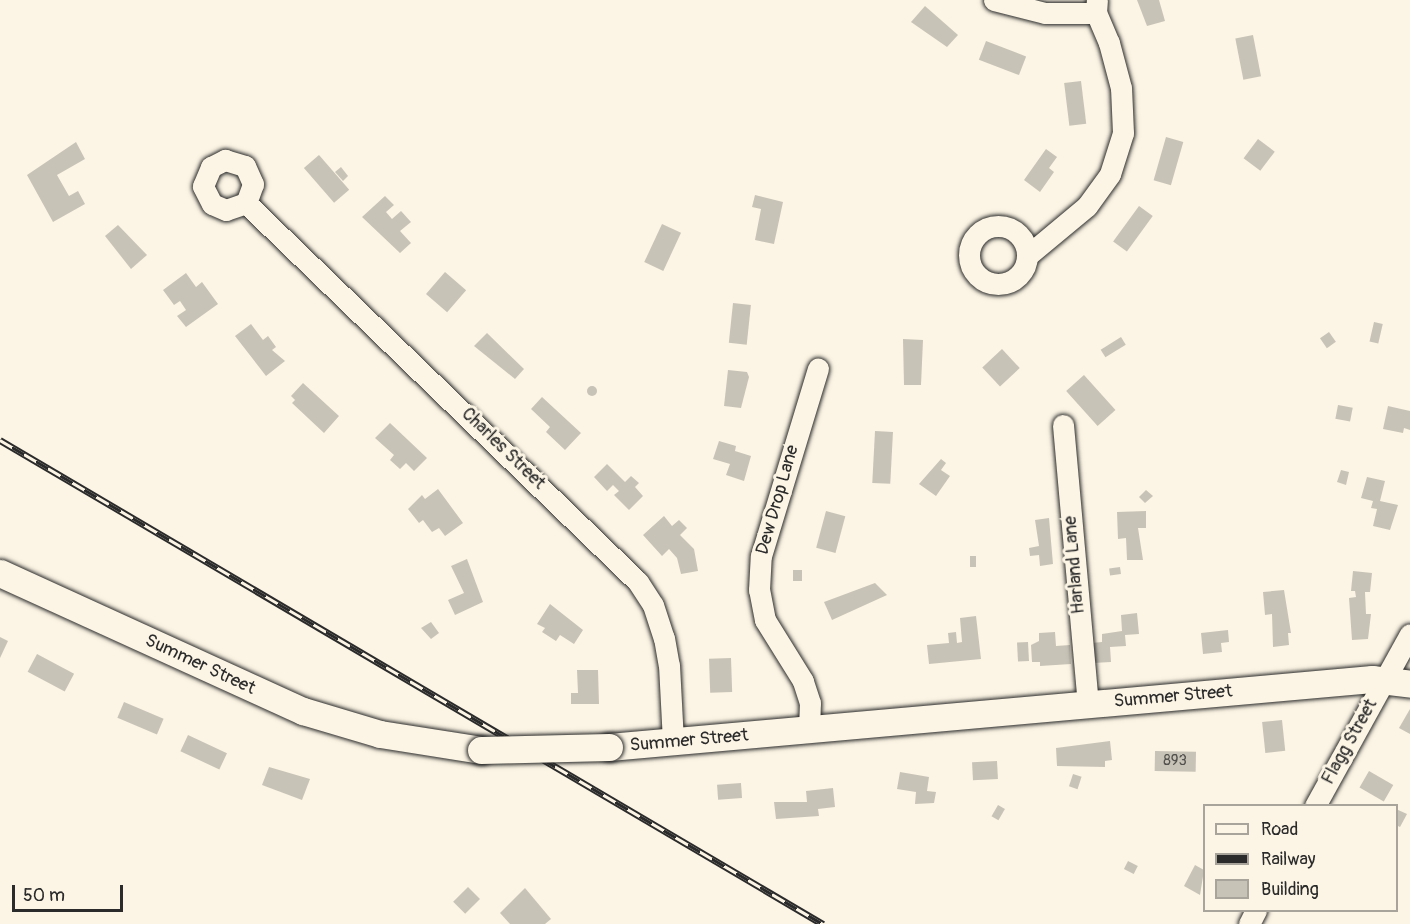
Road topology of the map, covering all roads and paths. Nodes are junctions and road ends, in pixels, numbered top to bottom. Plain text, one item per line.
1 (994, 0) edge
2 (1096, 6) edge
3 (246, 203) dead end
4 (1027, 256) dead end
5 (818, 368) dead end
6 (1063, 425) dead end
7 (0, 573) edge
8 (1410, 634) edge
9 (1397, 681) edge
10 (1088, 705) junction
11 (809, 730) junction
12 (672, 742) junction
13 (1316, 804) edge

1 - 2 street
2 - 4 street
3 - 12 street, Charles Street
5 - 11 street, Dew Drop Lane
6 - 10 street, Harland Lane
7 - 12 main road, Summer Street, bridge
8 - 9 street, Flagg Street
9 - 10 main road, Summer Street
9 - 13 street, Flagg Street
10 - 11 main road, Summer Street
11 - 12 main road, Summer Street

